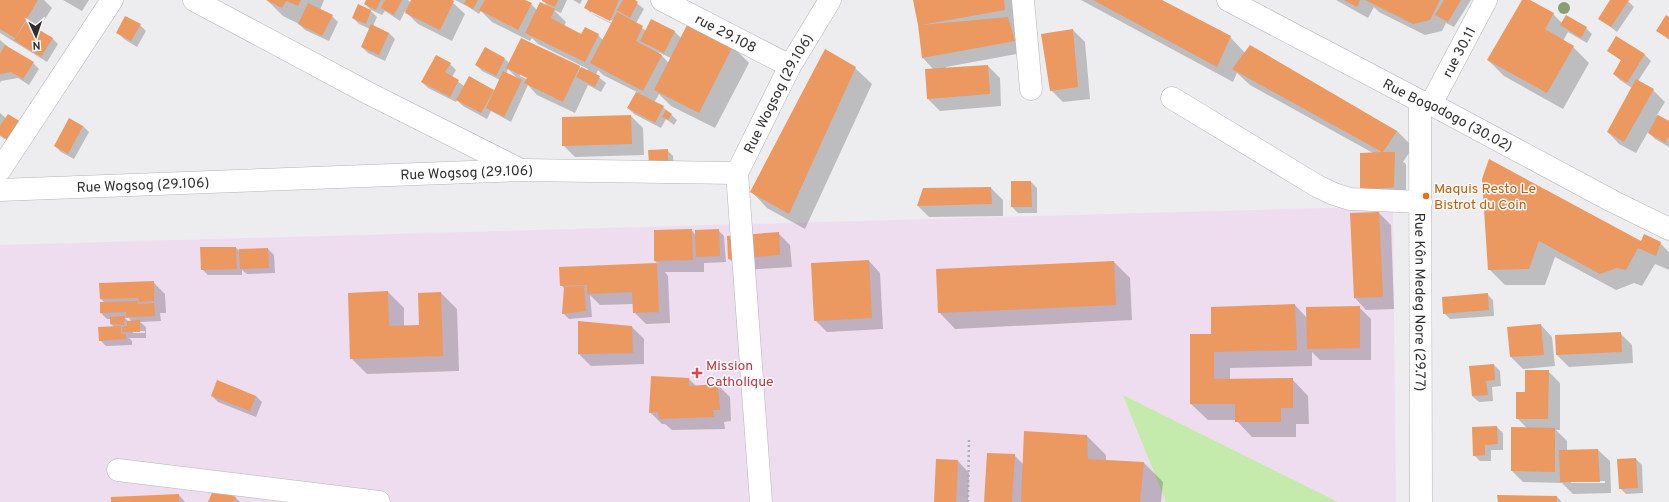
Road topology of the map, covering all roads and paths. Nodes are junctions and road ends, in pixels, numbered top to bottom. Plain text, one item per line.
1 (112, 0) edge
2 (194, 0) edge
3 (662, 0) edge
4 (830, 0) edge
5 (1022, 0) edge
6 (1228, 0) edge
7 (1486, 0) edge
8 (790, 66) junction
9 (1031, 89) dead end
10 (1172, 98) dead end
11 (1425, 103) junction
12 (0, 170) edge
13 (521, 170) junction
14 (737, 174) junction
15 (0, 190) edge
16 (1421, 202) junction
17 (1669, 229) edge
18 (969, 440) dead end
19 (118, 470) dead end
20 (379, 502) edge
21 (761, 502) edge
22 (968, 502) edge
23 (1421, 502) edge

1 - 12 street
2 - 13 street
3 - 8 street, rue 29.108
4 - 8 street, Rue Wogsog (29.106)
5 - 9 street
6 - 11 street, Rue Bogodogo (30.02)
7 - 11 street, rue 30.11
8 - 14 street, Rue Wogsog (29.106)
10 - 16 street
11 - 16 street, Rue Kôn Medeg Nore (29.77)
11 - 17 street, Rue Bogodogo (30.02)
13 - 14 street, Rue Wogsog (29.106)
13 - 15 street, Rue Wogsog (29.106)
14 - 21 street
16 - 23 street, Rue Kôn Medeg Nore (29.77)
18 - 22 path
19 - 20 street

